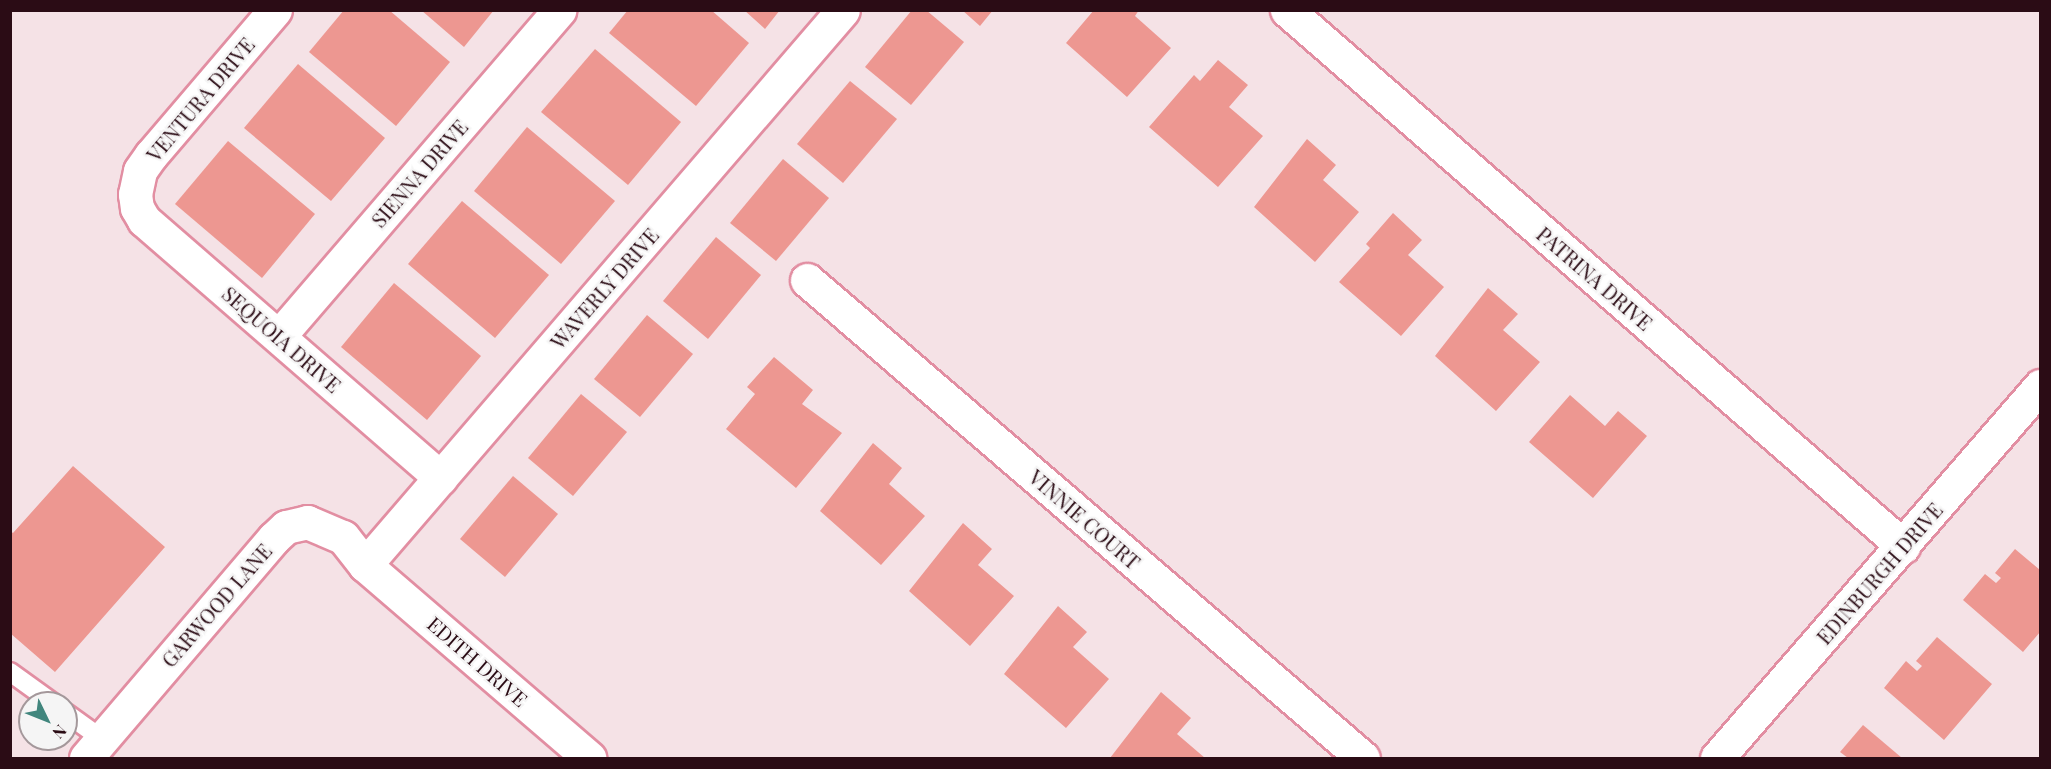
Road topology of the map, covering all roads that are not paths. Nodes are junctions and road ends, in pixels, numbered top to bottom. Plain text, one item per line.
1 (275, 10) edge
2 (559, 10) edge
3 (843, 10) edge
4 (1287, 10) edge
5 (135, 194) joint
6 (807, 280) dead end
7 (279, 336) junction
8 (2040, 386) edge
9 (441, 478) junction
10 (1903, 546) junction
11 (366, 565) junction
12 (10, 672) edge
13 (36, 691) edge
14 (78, 728) edge
15 (94, 749) edge
16 (589, 759) edge
17 (1363, 759) edge
18 (1717, 759) edge

1 - 5 street, VENTURA DRIVE
2 - 7 street, SIENNA DRIVE
3 - 9 street, WAVERLY DRIVE
4 - 10 street, PATRINA DRIVE
5 - 7 street, SEQUOIA DRIVE
6 - 17 street, VINNIE COURT
7 - 9 street, SEQUOIA DRIVE
8 - 10 street, EDINBURGH DRIVE
9 - 11 street, WAVERLY DRIVE
10 - 18 street, EDINBURGH DRIVE
11 - 15 street, GARWOOD LANE
11 - 16 street, EDITH DRIVE
12 - 13 lane
14 - 15 lane

